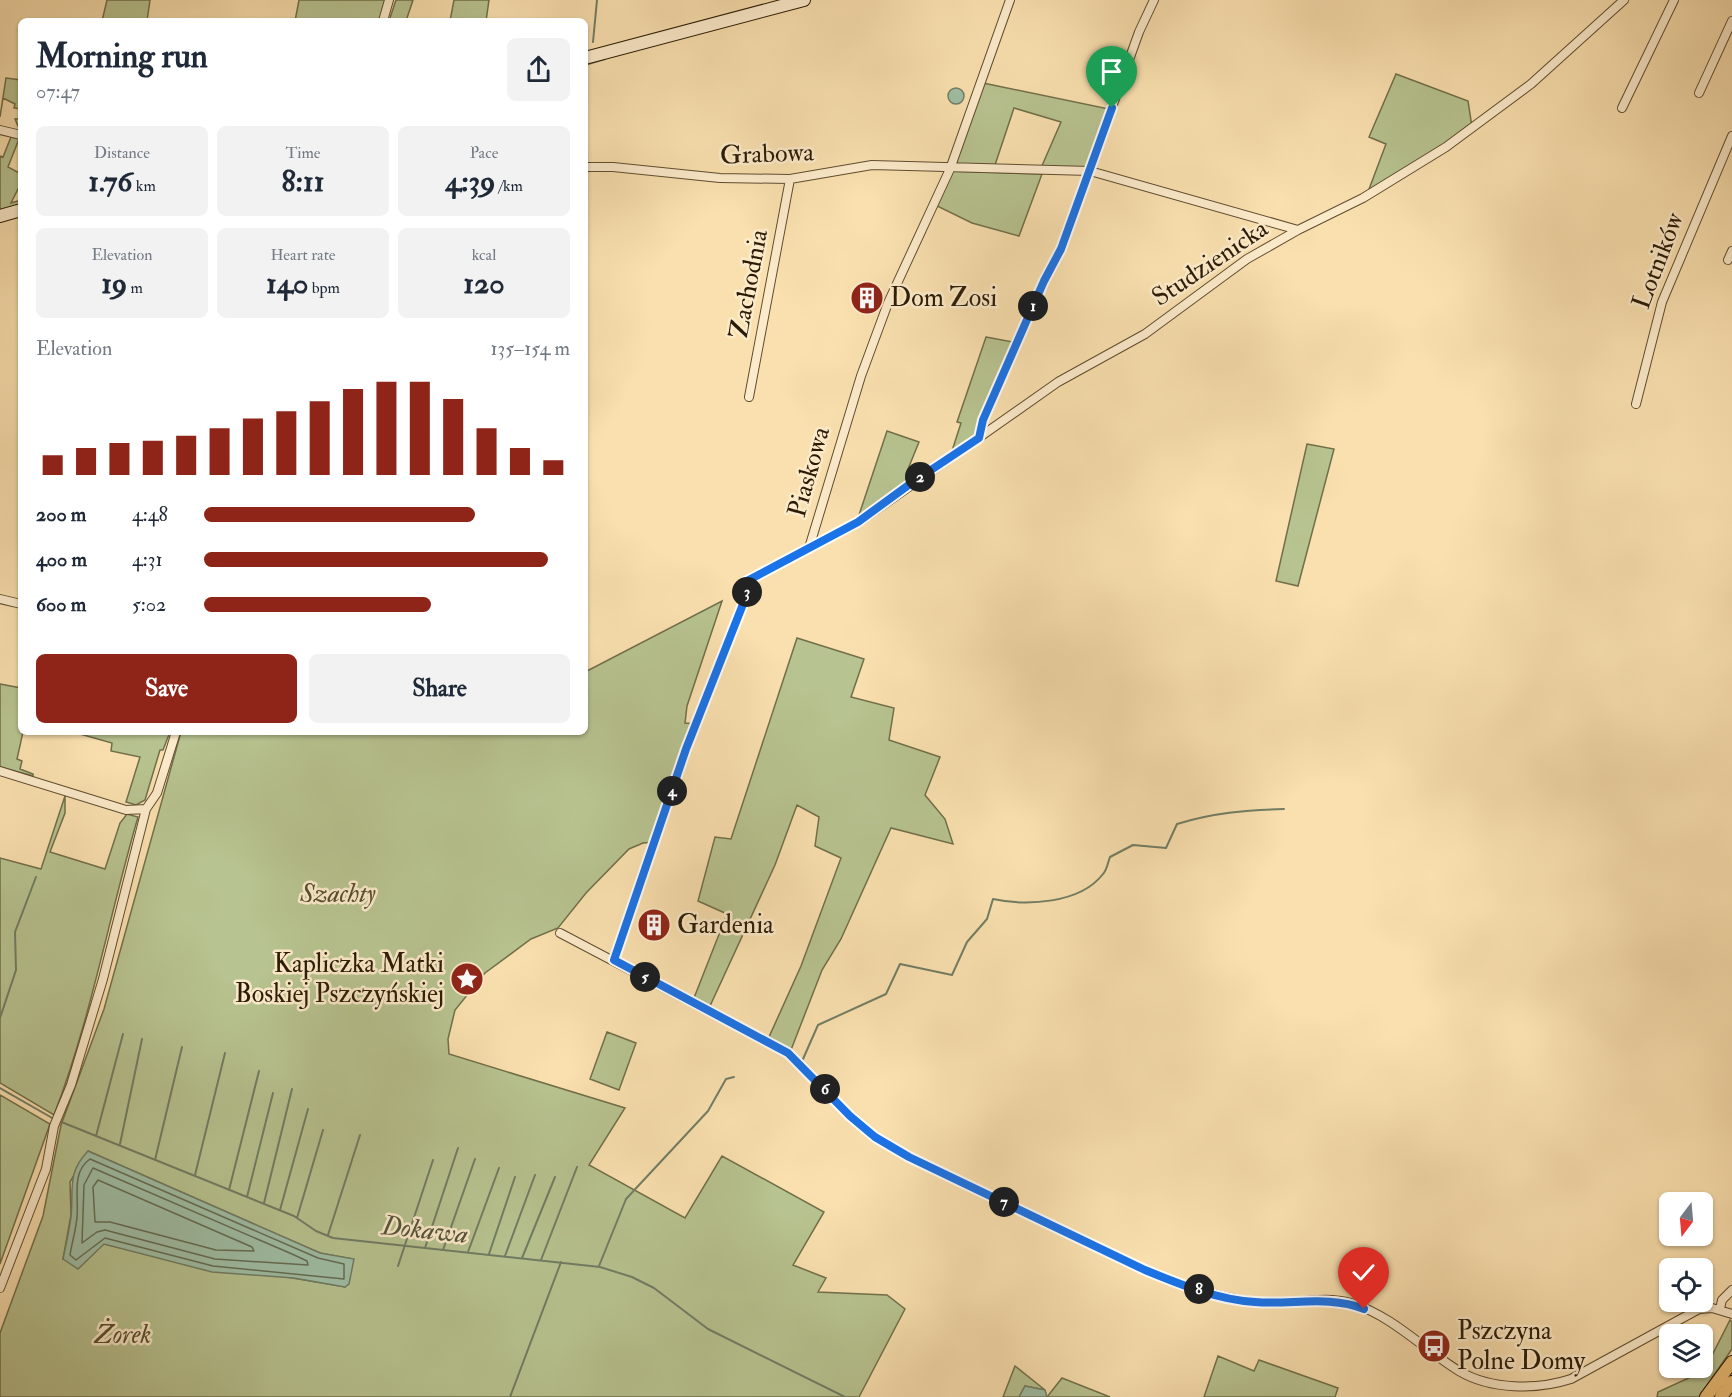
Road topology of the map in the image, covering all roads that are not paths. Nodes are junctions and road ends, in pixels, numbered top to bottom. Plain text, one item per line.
1 (390, 0) edge
2 (804, 0) edge
3 (1010, 0) edge
4 (1154, 0) edge
5 (1624, 0) edge
6 (1674, 0) edge
7 (384, 18) edge
8 (1732, 21) edge
9 (588, 57) edge
10 (1699, 93) dead end
11 (1622, 108) dead end
12 (0, 130) edge
13 (18, 134) edge
14 (1732, 136) edge
15 (588, 167) edge
16 (950, 169) junction
17 (1090, 171) junction
18 (790, 179) junction
19 (18, 211) edge
20 (0, 216) edge
21 (1298, 230) junction
22 (749, 397) dead end
23 (1636, 404) dead end
24 (979, 438) junction
25 (809, 548) junction
26 (0, 599) edge
27 (18, 603) edge
28 (175, 735) edge
29 (0, 771) edge
30 (146, 809) junction
31 (560, 933) dead end
32 (614, 960) junction
33 (0, 1288) edge
34 (1732, 1290) edge
35 (1719, 1309) junction
36 (1732, 1314) edge
37 (1732, 1362) edge
38 (1732, 1382) edge
39 (1706, 1397) edge
40 (1721, 1397) edge

1 - 7 street
2 - 9 main road
3 - 16 street, Piaskowa
4 - 17 street
5 - 21 street, Studzienicka
6 - 11 street
8 - 10 street
12 - 13 street
14 - 23 street, Lotników
15 - 18 street, Grabowa
16 - 17 street, Grabowa
16 - 18 street, Grabowa
16 - 25 street, Piaskowa
17 - 21 street, Grabowa
17 - 24 street
18 - 22 street, Zachodnia
19 - 20 main road
21 - 24 street, Studzienicka
24 - 25 street, Studzienicka
25 - 32 street, Piaskowa
26 - 27 street
28 - 30 street
29 - 30 street
30 - 33 street
31 - 32 street
32 - 35 street
34 - 35 street
35 - 36 street
37 - 39 main road
38 - 40 main road

